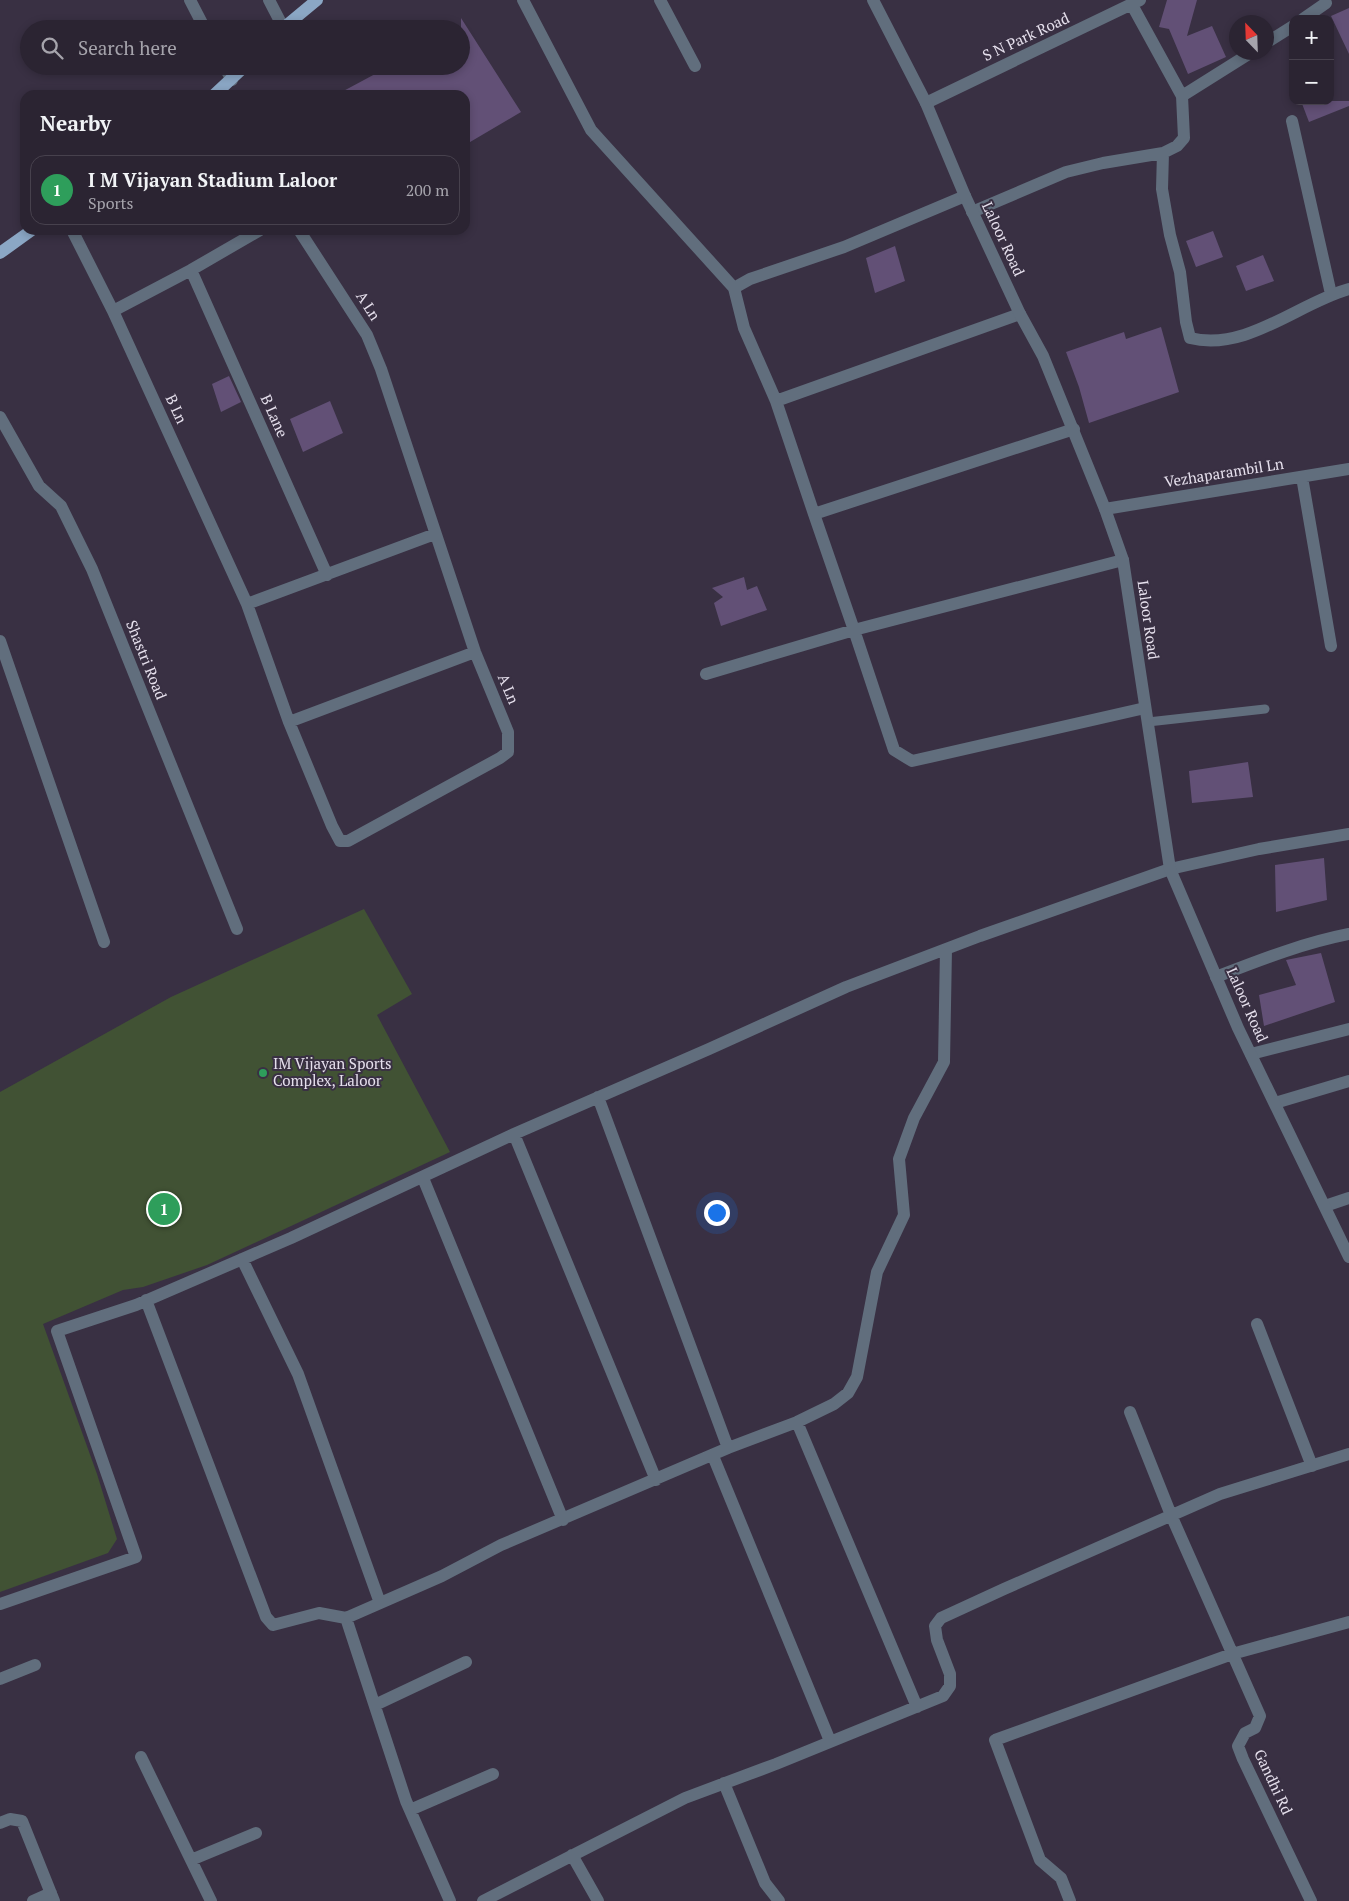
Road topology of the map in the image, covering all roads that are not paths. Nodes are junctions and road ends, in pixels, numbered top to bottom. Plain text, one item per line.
1 (190, 0) edge
2 (269, 0) edge
3 (317, 0) edge
4 (523, 0) edge
5 (660, 0) edge
6 (873, 0) edge
7 (1136, 2) edge
8 (1326, 3) dead end
9 (1309, 15) edge
10 (200, 20) edge
11 (278, 20) edge
12 (292, 20) edge
13 (1289, 29) edge
14 (1274, 39) edge
15 (1239, 60) edge
16 (695, 66) dead end
17 (224, 75) edge
18 (237, 75) edge
19 (224, 90) edge
20 (1182, 96) junction
21 (926, 102) junction
22 (1292, 121) dead end
23 (1163, 153) junction
24 (964, 196) junction
25 (972, 212) junction
26 (25, 235) edge
27 (74, 235) edge
28 (251, 235) edge
29 (302, 235) edge
30 (0, 253) edge
31 (191, 270) junction
32 (734, 288) junction
33 (1349, 289) edge
34 (1331, 294) junction
35 (113, 312) junction
36 (1020, 314) junction
37 (776, 401) junction
38 (0, 417) edge
39 (1074, 429) junction
40 (1349, 469) edge
41 (1302, 477) junction
42 (1105, 509) junction
43 (814, 514) junction
44 (435, 534) junction
45 (1123, 560) junction
46 (327, 575) junction
47 (247, 604) junction
48 (854, 630) junction
49 (0, 641) edge
50 (1332, 646) dead end
51 (475, 652) junction
52 (706, 674) dead end
53 (1145, 708) junction
54 (1265, 709) dead end
55 (289, 722) junction
56 (1148, 722) junction
57 (1349, 834) edge
58 (1170, 869) junction
59 (237, 929) dead end
60 (1349, 934) edge
61 (104, 942) dead end
62 (946, 949) junction
63 (1216, 977) junction
64 (1349, 1028) edge
65 (1251, 1054) junction
66 (1349, 1081) edge
67 (598, 1097) junction
68 (1275, 1103) junction
69 (514, 1134) junction
70 (423, 1178) junction
71 (1349, 1198) edge
72 (1325, 1206) junction
73 (1349, 1257) edge
74 (242, 1259) junction
75 (146, 1300) junction
76 (1257, 1324) dead end
77 (1130, 1412) dead end
78 (797, 1422) junction
79 (728, 1448) junction
80 (1349, 1454) edge
81 (713, 1456) junction
82 (1312, 1466) junction
83 (656, 1480) junction
84 (1171, 1515) junction
85 (563, 1520) junction
86 (380, 1603) junction
87 (0, 1604) edge
88 (346, 1618) junction
89 (1349, 1622) edge
90 (1232, 1654) junction
91 (466, 1662) dead end
92 (35, 1665) dead end
93 (0, 1680) edge
94 (375, 1705) junction
95 (917, 1707) junction
96 (830, 1741) junction
97 (141, 1757) dead end
98 (493, 1774) dead end
99 (724, 1783) junction
100 (410, 1810) junction
101 (0, 1823) edge
102 (256, 1833) dead end
103 (572, 1855) junction
104 (191, 1860) junction
105 (53, 1897) edge
106 (33, 1901) edge
107 (210, 1901) edge
108 (450, 1901) edge
109 (483, 1901) edge
110 (598, 1901) edge
111 (780, 1901) edge
112 (1070, 1901) edge
113 (1311, 1901) edge

1 - 10 street
2 - 11 street
3 - 12 main road
4 - 32 street
5 - 16 street
6 - 21 street, Laloor Road
7 - 20 street
7 - 21 street, S N Park Road
8 - 9 street
13 - 14 street
15 - 20 street
17 - 19 street
18 - 19 main road
20 - 23 street
21 - 24 street, Laloor Road
22 - 34 street
23 - 25 street
23 - 34 street
24 - 25 street, Laloor Road
24 - 32 street
25 - 36 street, Laloor Road
26 - 30 main road
27 - 35 street, B Ln
28 - 31 street
29 - 44 street, A Ln
31 - 35 street
31 - 46 street, B Lane
32 - 37 street
33 - 34 street
35 - 47 street, B Ln
36 - 37 street
36 - 39 street, Laloor Road
37 - 43 street
38 - 59 street, Shastri Road
39 - 42 street, Laloor Road
39 - 43 street
40 - 41 street, Vezhaparambil Ln
41 - 42 street, Vezhaparambil Ln
41 - 50 street
42 - 45 street, Laloor Road
43 - 48 street
44 - 46 street
44 - 51 street, A Ln
45 - 48 street
45 - 53 street, Laloor Road
46 - 47 street
47 - 55 street, A Ln
48 - 52 street
48 - 53 street
49 - 61 street
51 - 55 street
51 - 55 street, A Ln
53 - 56 street, Laloor Road
54 - 56 lane
56 - 58 street, Laloor Road
57 - 58 street
58 - 62 street
58 - 63 street, Laloor Road
60 - 63 street
62 - 67 street
62 - 78 street
63 - 65 street, Laloor Road
64 - 65 street
65 - 68 street, Laloor Road
66 - 68 street
67 - 69 street
67 - 79 street
68 - 72 street, Laloor Road
69 - 70 street
69 - 83 street
70 - 74 street
70 - 85 street
71 - 72 street
72 - 73 street, Laloor Road
74 - 75 street
74 - 86 street
75 - 87 street
75 - 88 street
76 - 82 street
77 - 84 street
78 - 79 street
78 - 95 street
79 - 81 street
80 - 82 street
81 - 83 street
81 - 96 street
82 - 84 street
83 - 85 street
84 - 90 street
84 - 95 street
85 - 86 street
86 - 88 street
88 - 94 street
89 - 90 street
90 - 112 street
90 - 113 street, Gandhi Rd
91 - 94 street
92 - 93 street
94 - 100 street
95 - 96 street
96 - 99 street
97 - 104 street
98 - 100 street
99 - 103 street
99 - 111 street
100 - 108 street
101 - 105 street
102 - 104 street
103 - 109 street
103 - 110 street
104 - 107 street
105 - 106 street

